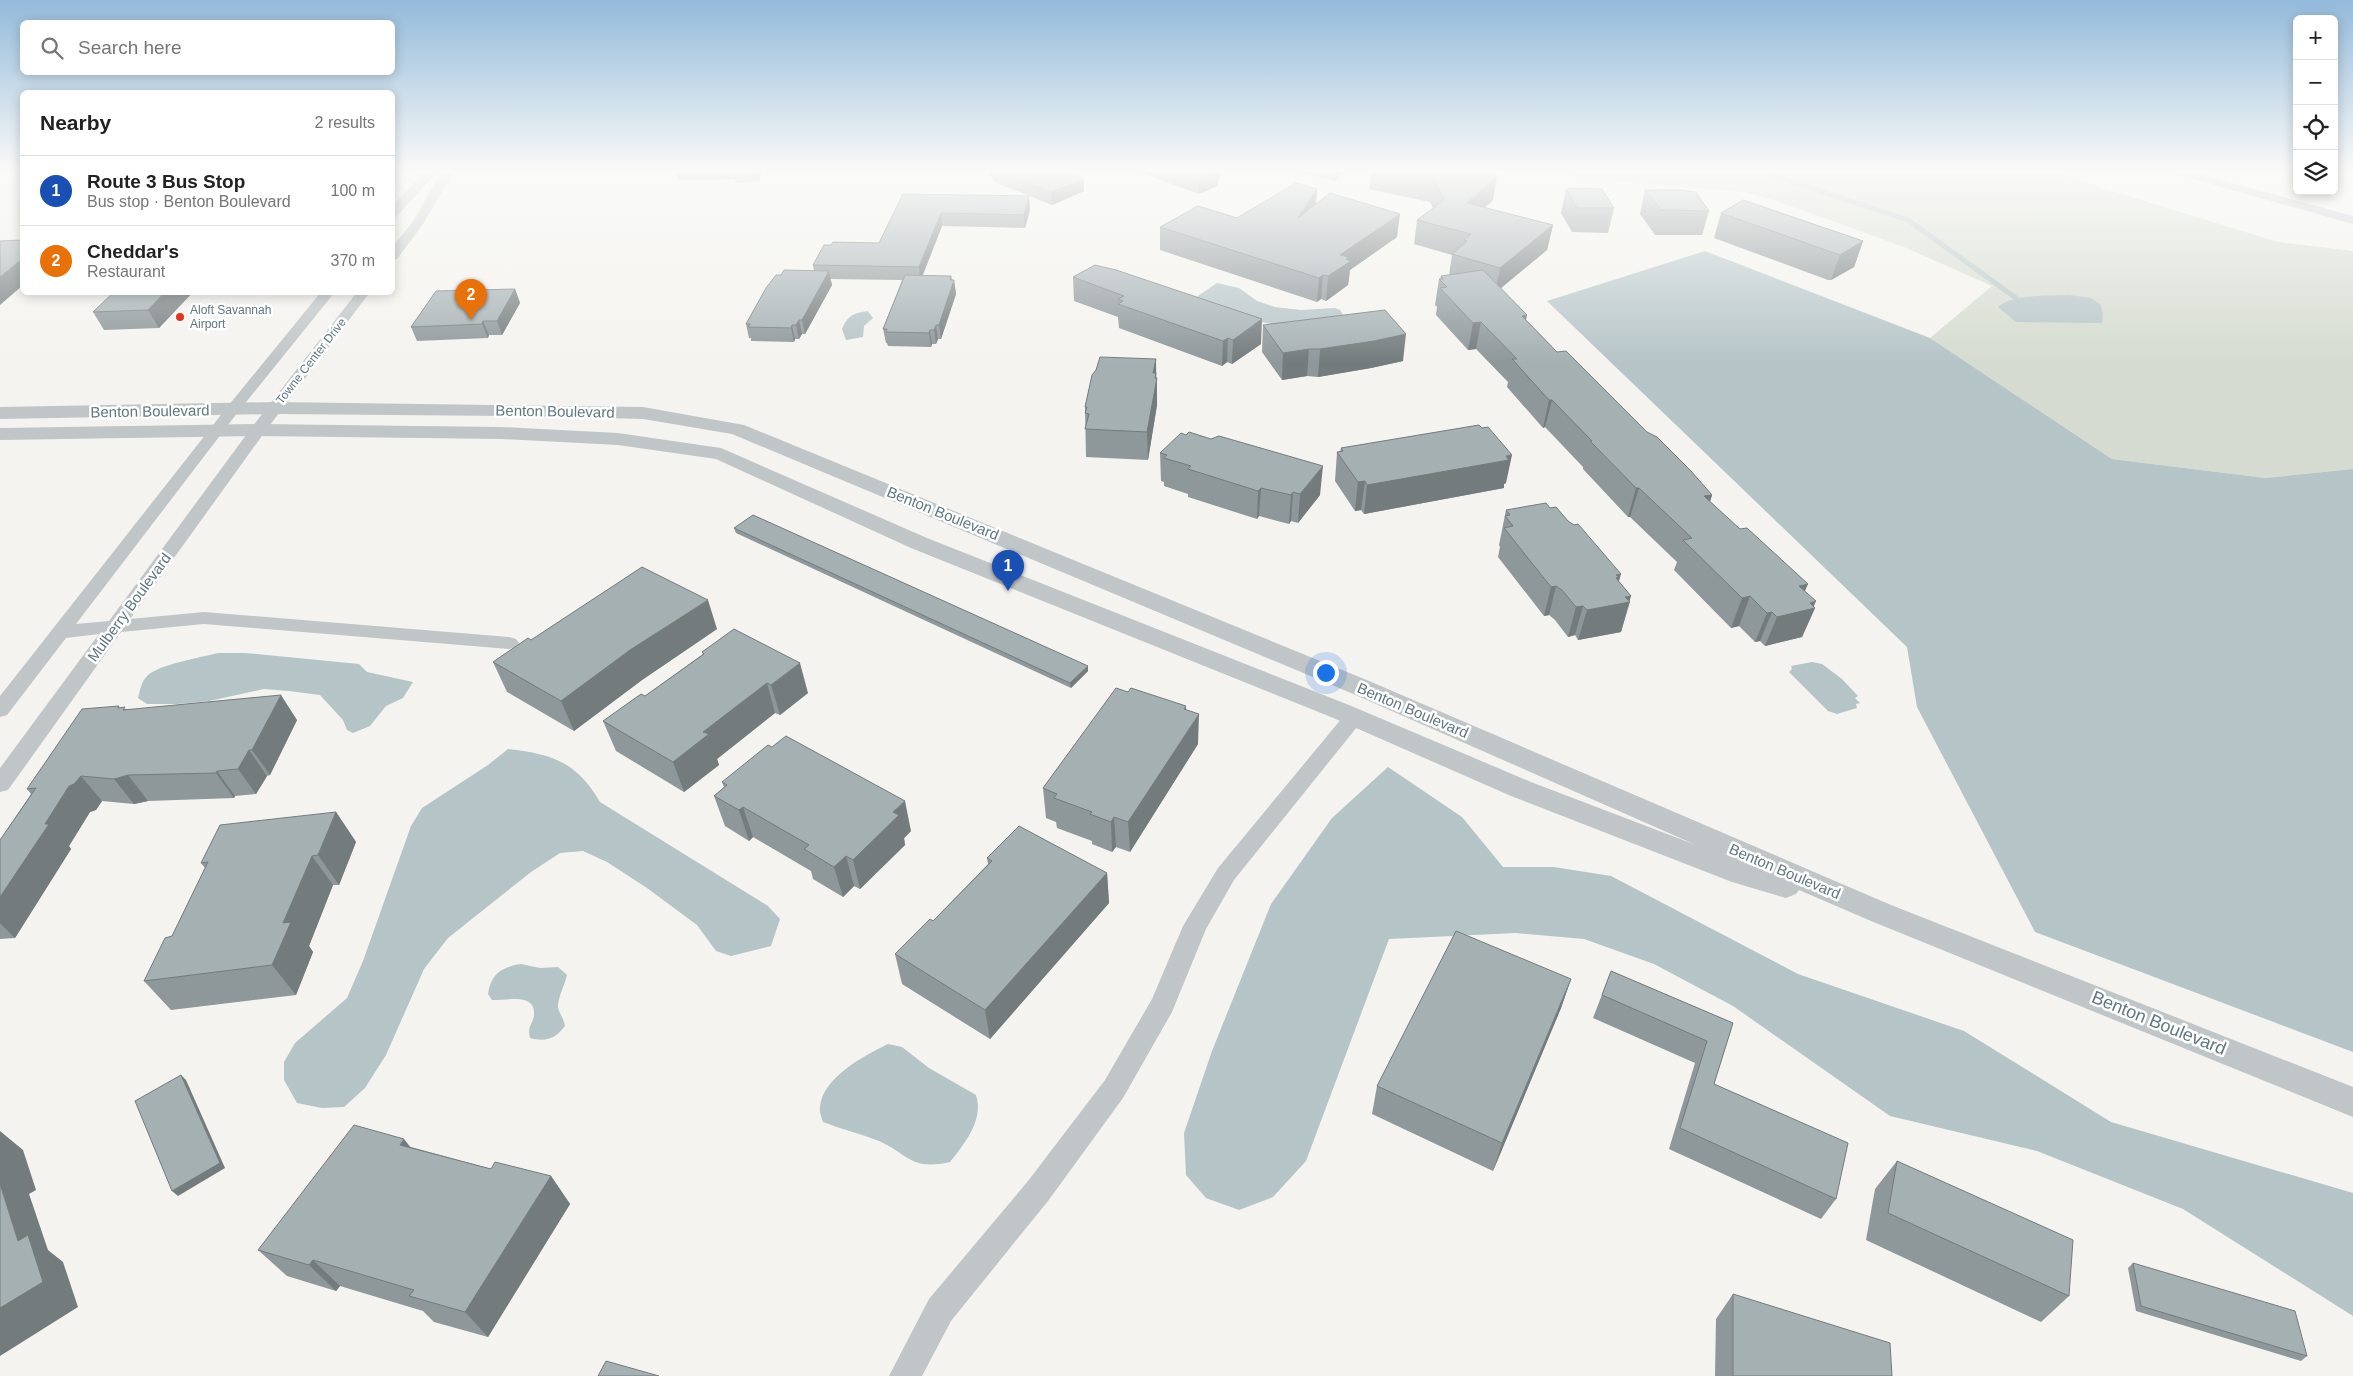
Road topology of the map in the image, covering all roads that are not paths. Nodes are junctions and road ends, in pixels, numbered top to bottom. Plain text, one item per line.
1 (408, 235) edge
2 (395, 252) edge
3 (327, 295) edge
4 (362, 295) edge
5 (275, 408) junction
6 (233, 409) junction
7 (0, 414) edge
8 (258, 430) junction
9 (217, 431) junction
10 (0, 434) edge
11 (114, 628) junction
12 (61, 632) junction
13 (509, 643) dead end
14 (0, 710) edge
15 (1354, 718) junction
16 (0, 784) edge
17 (1881, 913) junction
18 (2353, 1102) edge
19 (905, 1376) edge

1 - 2 street
3 - 6 street, Towne Center Drive
4 - 5 street, Towne Center Drive
5 - 6 street, Benton Boulevard
5 - 8 street, Towne Center Drive
5 - 17 street, Benton Boulevard
6 - 7 street, Benton Boulevard
6 - 9 street
8 - 9 street, Benton Boulevard
8 - 11 street, Mulberry Boulevard
8 - 15 street, Benton Boulevard
9 - 10 street, Benton Boulevard
9 - 12 street
11 - 12 street
11 - 13 street
11 - 16 street, Mulberry Boulevard
12 - 14 street
15 - 17 street, Benton Boulevard
15 - 19 street
17 - 18 street, Benton Boulevard

